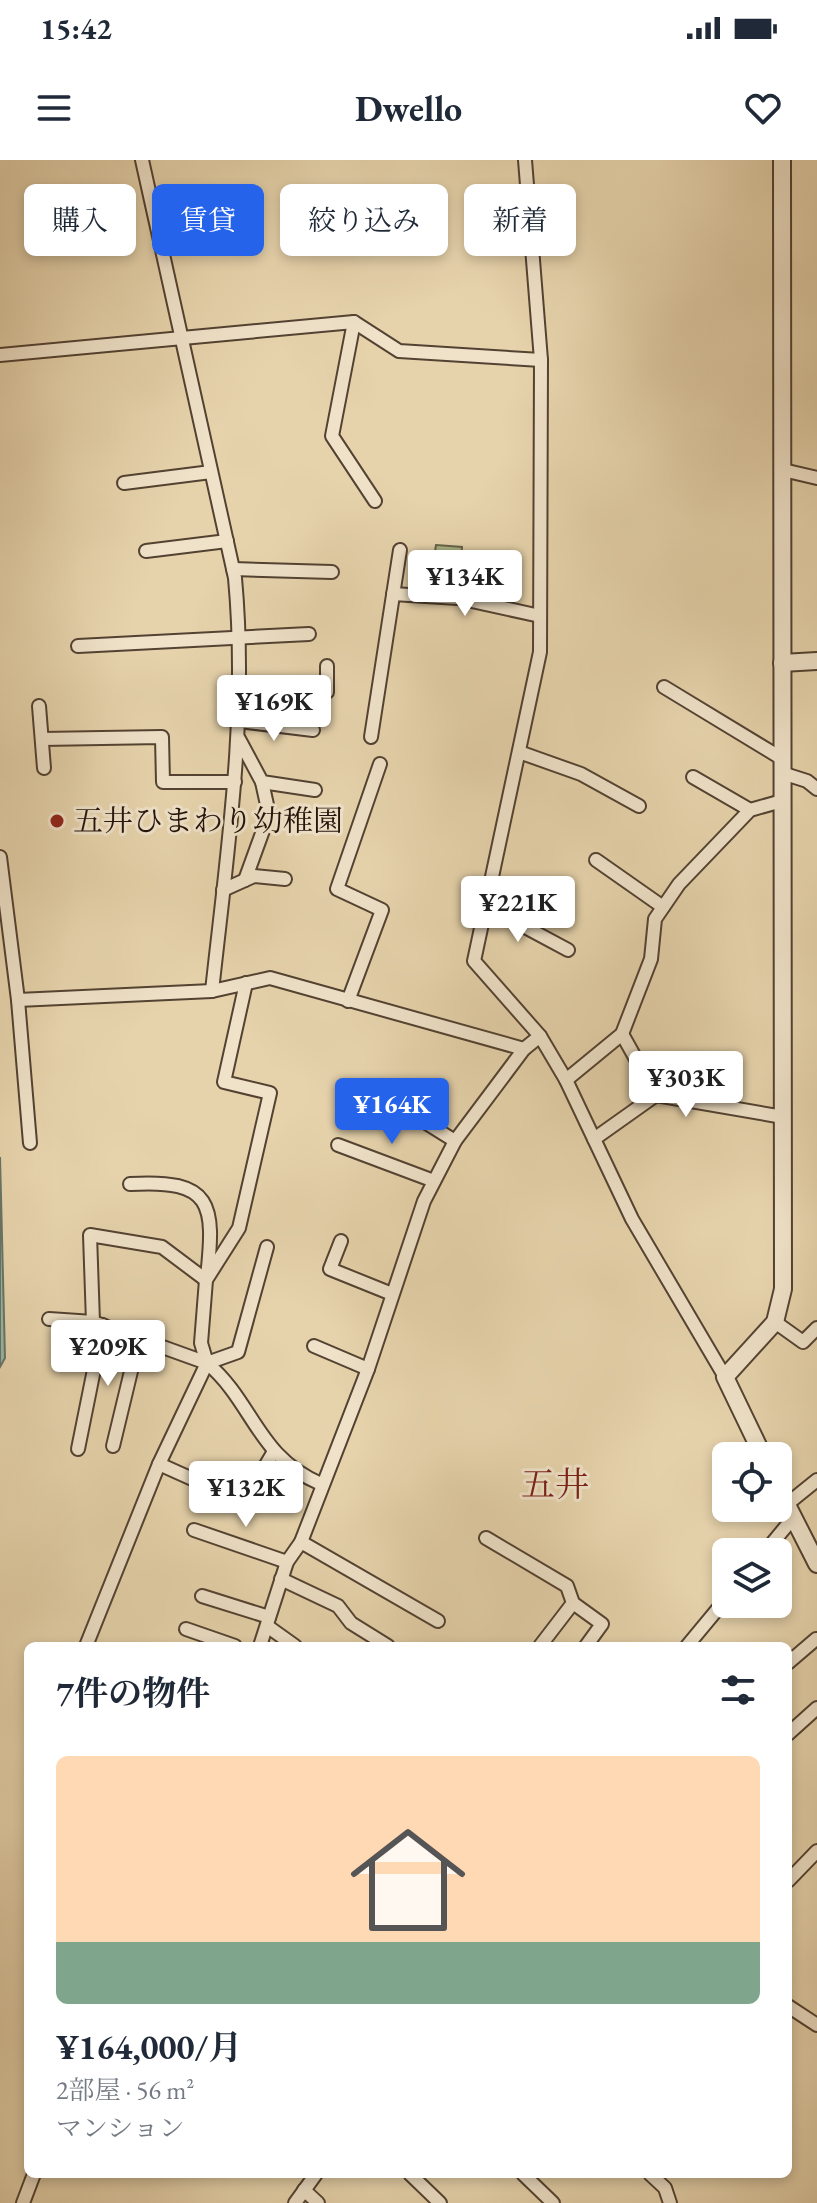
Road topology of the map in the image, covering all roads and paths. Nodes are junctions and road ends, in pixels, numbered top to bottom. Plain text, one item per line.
1 (142, 160) edge
2 (525, 160) edge
3 (782, 160) edge
4 (354, 322) junction
5 (181, 339) junction
6 (0, 355) edge
7 (541, 360) junction
8 (783, 470) junction
9 (211, 472) junction
10 (817, 478) edge
11 (124, 483) dead end
12 (375, 501) dead end
13 (227, 541) junction
14 (400, 550) dead end
15 (146, 551) dead end
16 (233, 569) junction
17 (332, 572) dead end
18 (393, 594) junction
19 (540, 616) junction
20 (309, 634) dead end
21 (240, 635) junction
22 (78, 646) dead end
23 (817, 661) edge
24 (782, 663) junction
25 (327, 666) dead end
26 (240, 685) junction
27 (664, 687) dead end
28 (39, 706) dead end
29 (239, 721) junction
30 (313, 730) dead end
31 (371, 737) dead end
32 (42, 739) junction
33 (239, 739) junction
34 (519, 752) junction
35 (380, 764) dead end
36 (782, 765) junction
37 (44, 768) dead end
38 (693, 777) dead end
39 (235, 782) junction
40 (262, 782) junction
41 (817, 789) edge
42 (315, 790) dead end
43 (782, 801) junction
44 (639, 806) dead end
45 (750, 810) junction
46 (0, 857) edge
47 (596, 860) dead end
48 (285, 879) dead end
49 (245, 880) junction
50 (223, 890) junction
51 (486, 906) junction
52 (663, 907) junction
53 (568, 950) dead end
54 (246, 983) junction
55 (212, 991) junction
56 (18, 1000) junction
57 (348, 1001) junction
58 (622, 1034) junction
59 (540, 1036) junction
60 (524, 1049) junction
61 (566, 1080) junction
62 (372, 1089) dead end
63 (656, 1095) junction
64 (783, 1117) junction
65 (594, 1139) junction
66 (455, 1141) junction
67 (30, 1143) dead end
68 (338, 1145) dead end
69 (434, 1181) junction
70 (130, 1184) dead end
71 (341, 1241) dead end
72 (267, 1247) dead end
73 (206, 1280) junction
74 (392, 1294) junction
75 (49, 1319) dead end
76 (775, 1322) junction
77 (98, 1324) junction
78 (817, 1328) edge
79 (139, 1338) junction
80 (314, 1346) dead end
81 (207, 1363) junction
82 (368, 1369) junction
83 (725, 1377) junction
84 (756, 1442) edge
85 (113, 1446) dead end
86 (78, 1449) dead end
87 (273, 1453) junction
88 (159, 1464) junction
89 (817, 1480) edge
90 (321, 1484) junction
91 (792, 1510) edge
92 (792, 1516) edge
93 (194, 1530) dead end
94 (486, 1538) dead end
95 (301, 1542) junction
96 (287, 1562) junction
97 (817, 1564) edge
98 (281, 1579) junction
99 (202, 1596) dead end
100 (573, 1603) junction
101 (712, 1616) edge
102 (438, 1621) dead end
103 (268, 1622) junction
104 (186, 1629) dead end
105 (816, 1639) edge
106 (88, 1642) edge
107 (223, 1642) edge
108 (261, 1642) edge
109 (290, 1642) edge
110 (382, 1642) edge
111 (543, 1642) edge
112 (591, 1642) edge
113 (690, 1642) edge
114 (792, 1660) edge
115 (817, 1708) edge
116 (792, 1730) edge
117 (817, 1851) edge
118 (792, 1877) edge
119 (792, 2009) edge
120 (817, 2025) edge
121 (32, 2178) edge
122 (313, 2178) edge
123 (414, 2178) edge
124 (527, 2178) edge
125 (654, 2178) edge
126 (304, 2190) junction
127 (23, 2203) edge
128 (295, 2203) edge
129 (318, 2203) edge
130 (440, 2203) edge
131 (553, 2203) edge
132 (670, 2203) edge

1 - 5 street
2 - 7 street
3 - 8 street
4 - 5 street
4 - 7 street
4 - 12 street
5 - 6 street
5 - 9 street
7 - 19 street
8 - 10 street
8 - 24 street
9 - 11 street
9 - 13 street
13 - 15 street
13 - 16 street
14 - 18 street
16 - 17 street
16 - 21 street
18 - 19 street
18 - 31 street
19 - 34 street
20 - 21 street
21 - 22 street
21 - 26 street
23 - 24 street
24 - 36 street
25 - 26 street
26 - 29 street
27 - 36 street
28 - 32 street
29 - 30 street
29 - 33 street
32 - 37 street
32 - 39 street
33 - 39 street
33 - 40 street
34 - 44 street
34 - 51 street
35 - 57 street
36 - 41 street
36 - 43 street
38 - 45 street
39 - 50 street
40 - 42 street
40 - 49 street
43 - 45 street
43 - 64 street
45 - 52 street
46 - 56 street
47 - 52 street
48 - 49 street
49 - 50 street
50 - 55 street
51 - 53 street
51 - 59 street
52 - 58 street
54 - 55 street
54 - 57 street
54 - 73 street
55 - 56 street
56 - 67 street
57 - 60 street
58 - 61 street
58 - 63 street
59 - 60 street
59 - 61 street
60 - 66 street
61 - 65 street
62 - 66 street
63 - 64 street
63 - 65 street
64 - 76 street
65 - 83 street
66 - 69 street
68 - 69 street
69 - 74 street
70 - 73 street
71 - 74 street
72 - 81 street
73 - 77 street
73 - 81 street
74 - 82 street
75 - 77 street
76 - 78 street
76 - 83 street
77 - 79 street
77 - 86 street
79 - 81 street
79 - 85 street
80 - 82 street
81 - 87 street
81 - 88 street
82 - 90 street
83 - 84 street
87 - 88 street
87 - 90 street
88 - 106 street
89 - 91 street
90 - 95 street
92 - 97 street
93 - 96 street
94 - 100 street
95 - 96 street
95 - 102 street
96 - 98 street
98 - 103 street
98 - 110 street
99 - 103 street
100 - 111 street
100 - 112 street
101 - 113 street
103 - 108 street
103 - 109 street
104 - 107 street
105 - 114 street
115 - 116 street
117 - 118 street
119 - 120 street
121 - 127 street
122 - 126 street
123 - 130 street
124 - 131 street
125 - 132 street
126 - 128 street
126 - 129 street

